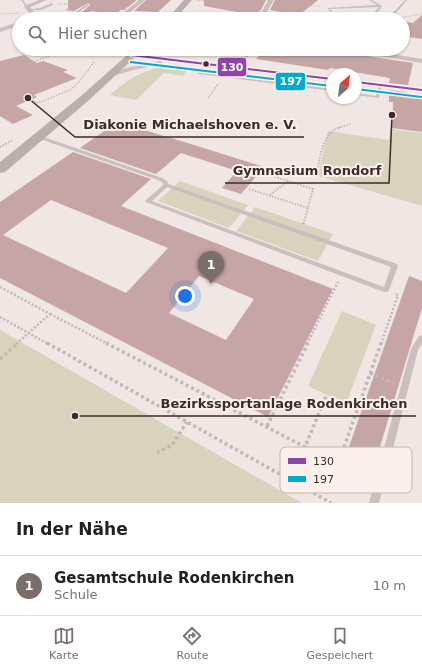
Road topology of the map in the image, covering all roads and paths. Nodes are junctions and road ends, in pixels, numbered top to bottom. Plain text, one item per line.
1 (22, 0) edge
2 (44, 0) edge
3 (142, 0) edge
4 (188, 0) edge
5 (271, 0) edge
6 (370, 0) edge
7 (406, 0) edge
8 (52, 4) joint
9 (77, 4) dead end
10 (88, 5) dead end
11 (380, 6) junction
12 (29, 9) junction
13 (12, 12) edge
14 (13, 12) edge
15 (31, 12) edge
16 (77, 12) edge
17 (127, 12) edge
18 (177, 12) edge
19 (264, 12) edge
20 (332, 12) edge
21 (377, 12) edge
22 (395, 12) edge
23 (422, 12) edge
24 (0, 15) edge
25 (410, 16) edge
26 (12, 26) edge
27 (0, 30) edge
28 (49, 56) edge
29 (132, 56) edge
30 (154, 56) edge
31 (168, 56) edge
32 (247, 56) edge
33 (392, 56) edge
34 (177, 61) junction
35 (422, 61) edge
36 (94, 62) dead end
37 (197, 63) junction
38 (23, 66) dead end
39 (236, 68) junction
40 (199, 73) dead end
41 (113, 74) junction
42 (224, 76) junction
43 (326, 78) edge
44 (362, 83) edge
45 (380, 85) junction
46 (326, 89) edge
47 (422, 90) edge
48 (362, 95) edge
49 (208, 98) dead end
50 (31, 100) dead end
51 (351, 124) dead end
52 (39, 137) junction
53 (13, 140) dead end
54 (0, 147) edge
55 (0, 169) edge
56 (263, 172) dead end
57 (316, 176) dead end
58 (288, 180) junction
59 (166, 185) junction
60 (249, 189) dead end
61 (269, 195) junction
62 (308, 208) junction
63 (298, 232) junction
64 (348, 276) junction
65 (0, 287) edge
66 (386, 290) junction
67 (50, 314) junction
68 (0, 317) edge
69 (28, 333) junction
70 (422, 338) edge
71 (0, 359) edge
72 (370, 373) junction
73 (405, 388) junction
74 (326, 396) dead end
75 (187, 422) junction
76 (266, 426) junction
77 (305, 447) joint
78 (344, 447) edge
79 (389, 447) edge
80 (157, 453) dead end
81 (280, 474) edge
82 (313, 493) edge
83 (377, 493) edge
84 (331, 503) edge
85 (374, 503) edge

1 - 12 lane
2 - 12 street
3 - 17 street
4 - 18 street
5 - 19 street
6 - 11 lane
7 - 22 lane
8 - 9 path
8 - 12 lane
10 - 16 lane
11 - 20 lane
11 - 21 lane
12 - 14 path
12 - 15 street
13 - 24 path
23 - 25 path
26 - 27 street
28 - 38 path
29 - 41 street
30 - 34 street
31 - 37 street
32 - 39 lane
33 - 35 street
34 - 37 street
34 - 41 street
36 - 50 path
37 - 39 street
39 - 42 lane
39 - 43 street
40 - 42 lane
41 - 52 street
42 - 46 lane
42 - 49 path
44 - 45 street
45 - 47 street
45 - 48 lane
51 - 57 path
52 - 55 street
52 - 59 lane
53 - 54 path
56 - 58 path
58 - 61 path
58 - 62 path
59 - 63 lane
59 - 64 lane
60 - 61 path
61 - 62 path
62 - 63 path
63 - 66 lane
64 - 66 lane
64 - 76 path
65 - 67 path
66 - 72 path
67 - 69 path
67 - 76 path
68 - 69 path
69 - 71 path
69 - 75 path
70 - 73 lane
72 - 73 path
72 - 78 path
73 - 79 lane
74 - 77 path
75 - 80 path
75 - 81 path
76 - 77 path
82 - 84 path
83 - 85 lane

